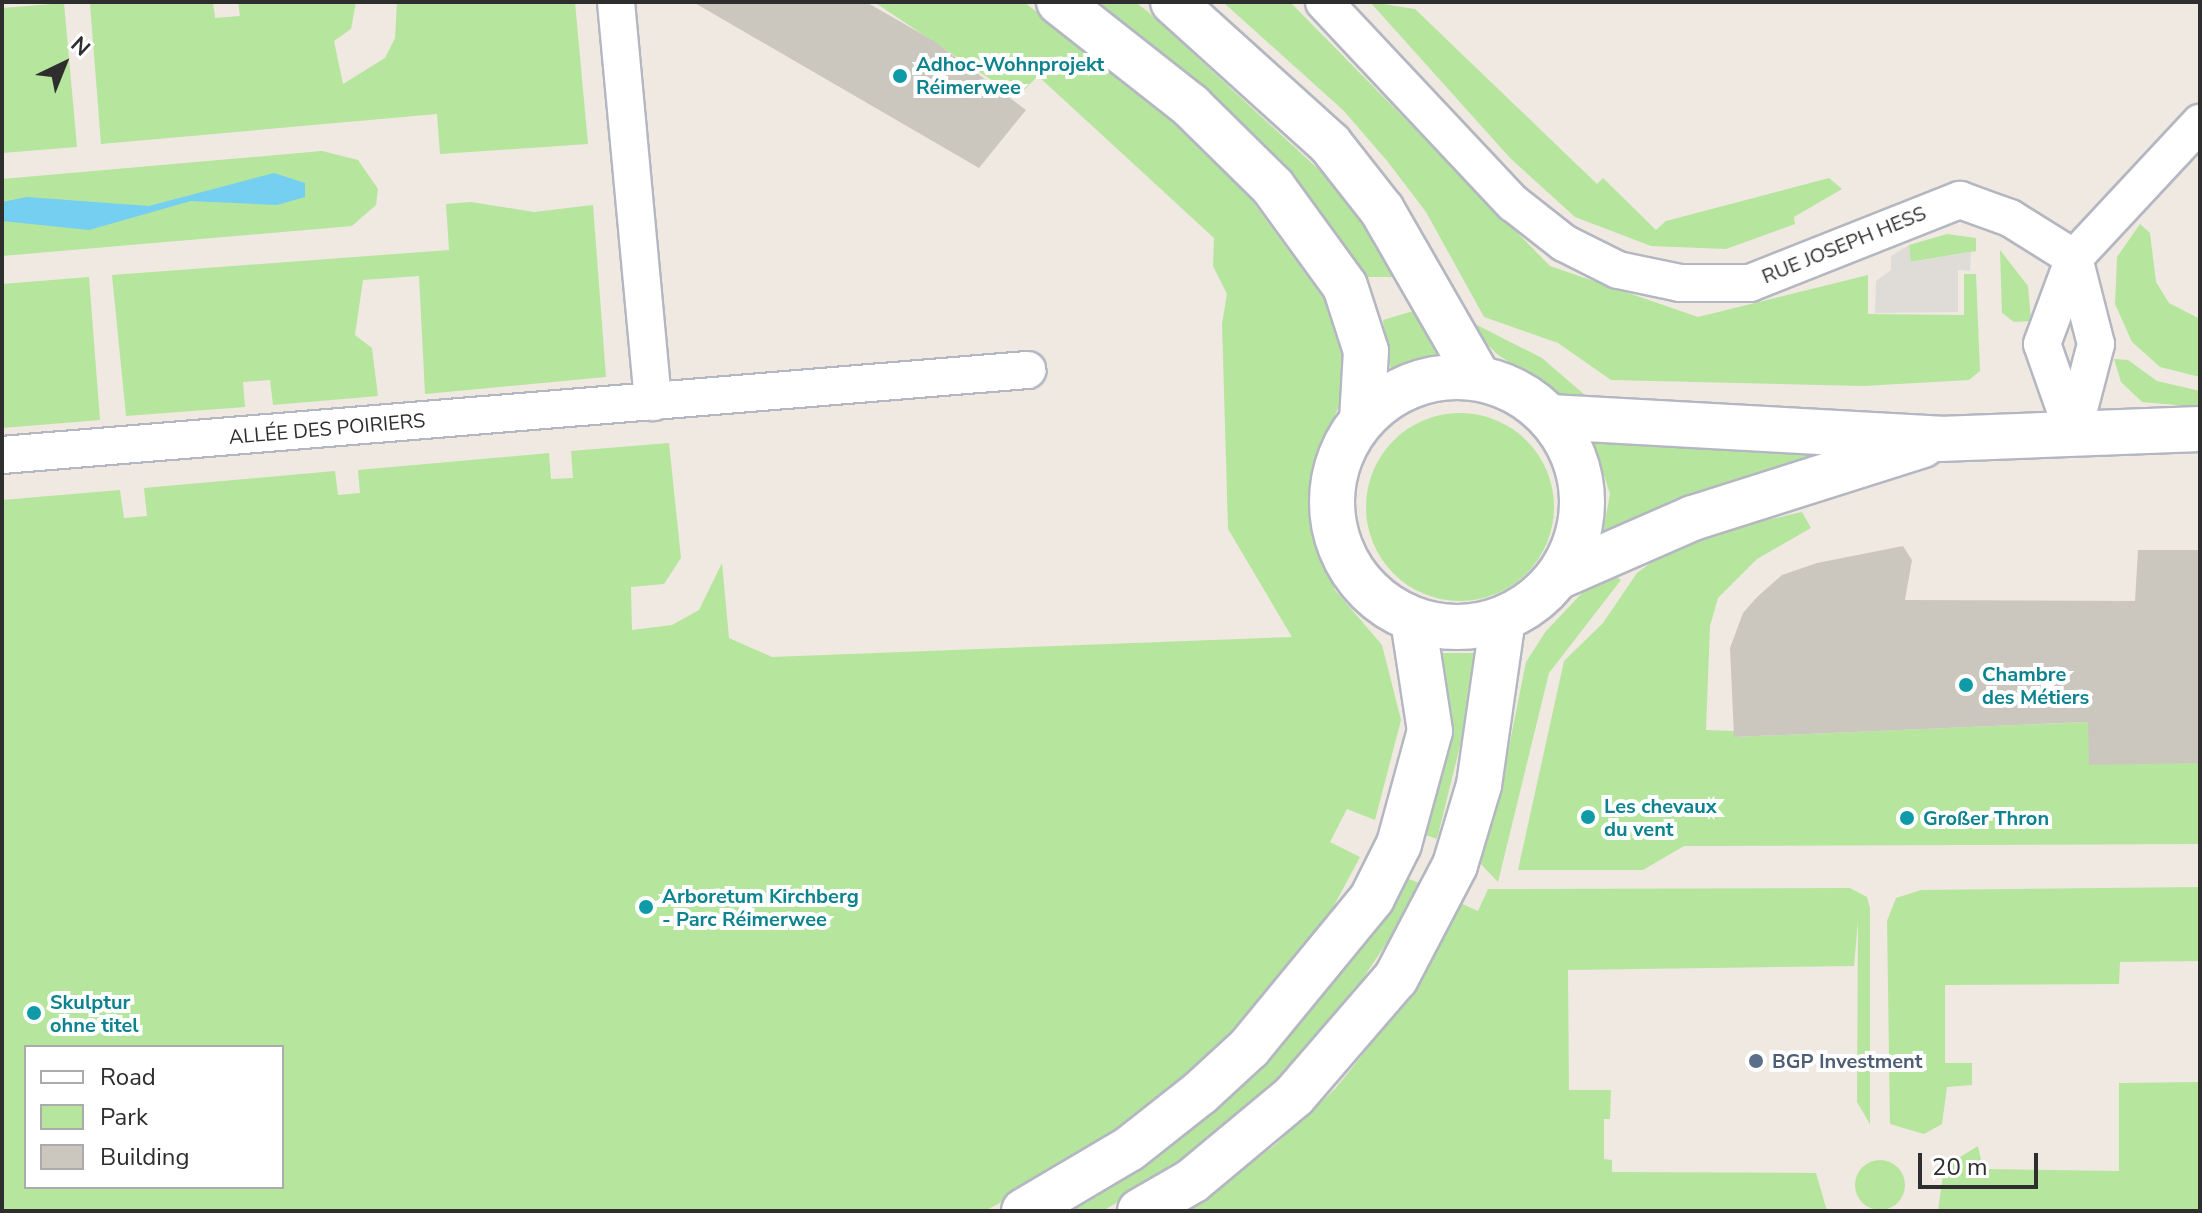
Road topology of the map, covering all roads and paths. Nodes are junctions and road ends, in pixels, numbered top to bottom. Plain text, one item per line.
1 (616, 2) edge
2 (1059, 2) edge
3 (1173, 2) edge
4 (1324, 2) edge
5 (2200, 123) edge
6 (2074, 258) junction
7 (1027, 370) dead end
8 (1478, 377) junction
9 (653, 402) junction
10 (1550, 417) junction
11 (1362, 420) junction
12 (2200, 429) edge
13 (2073, 432) junction
14 (1940, 439) junction
15 (2, 455) edge
16 (1560, 576) junction
17 (1503, 619) junction
18 (1413, 620) junction
19 (1024, 1211) edge
20 (1140, 1211) edge

1 - 9 street
2 - 11 main road
3 - 8 main road
4 - 6 street, RUE JOSEPH HESS
5 - 6 street
6 - 13 street
6 - 13 street
7 - 9 street, ALLÉE DES POIRIERS
8 - 10 main road
8 - 11 main road
9 - 15 street, ALLÉE DES POIRIERS
10 - 14 main road
10 - 16 main road
11 - 18 main road
12 - 13 main road
13 - 14 main road
14 - 16 main road
16 - 17 main road
17 - 18 main road
17 - 20 main road
18 - 19 main road

